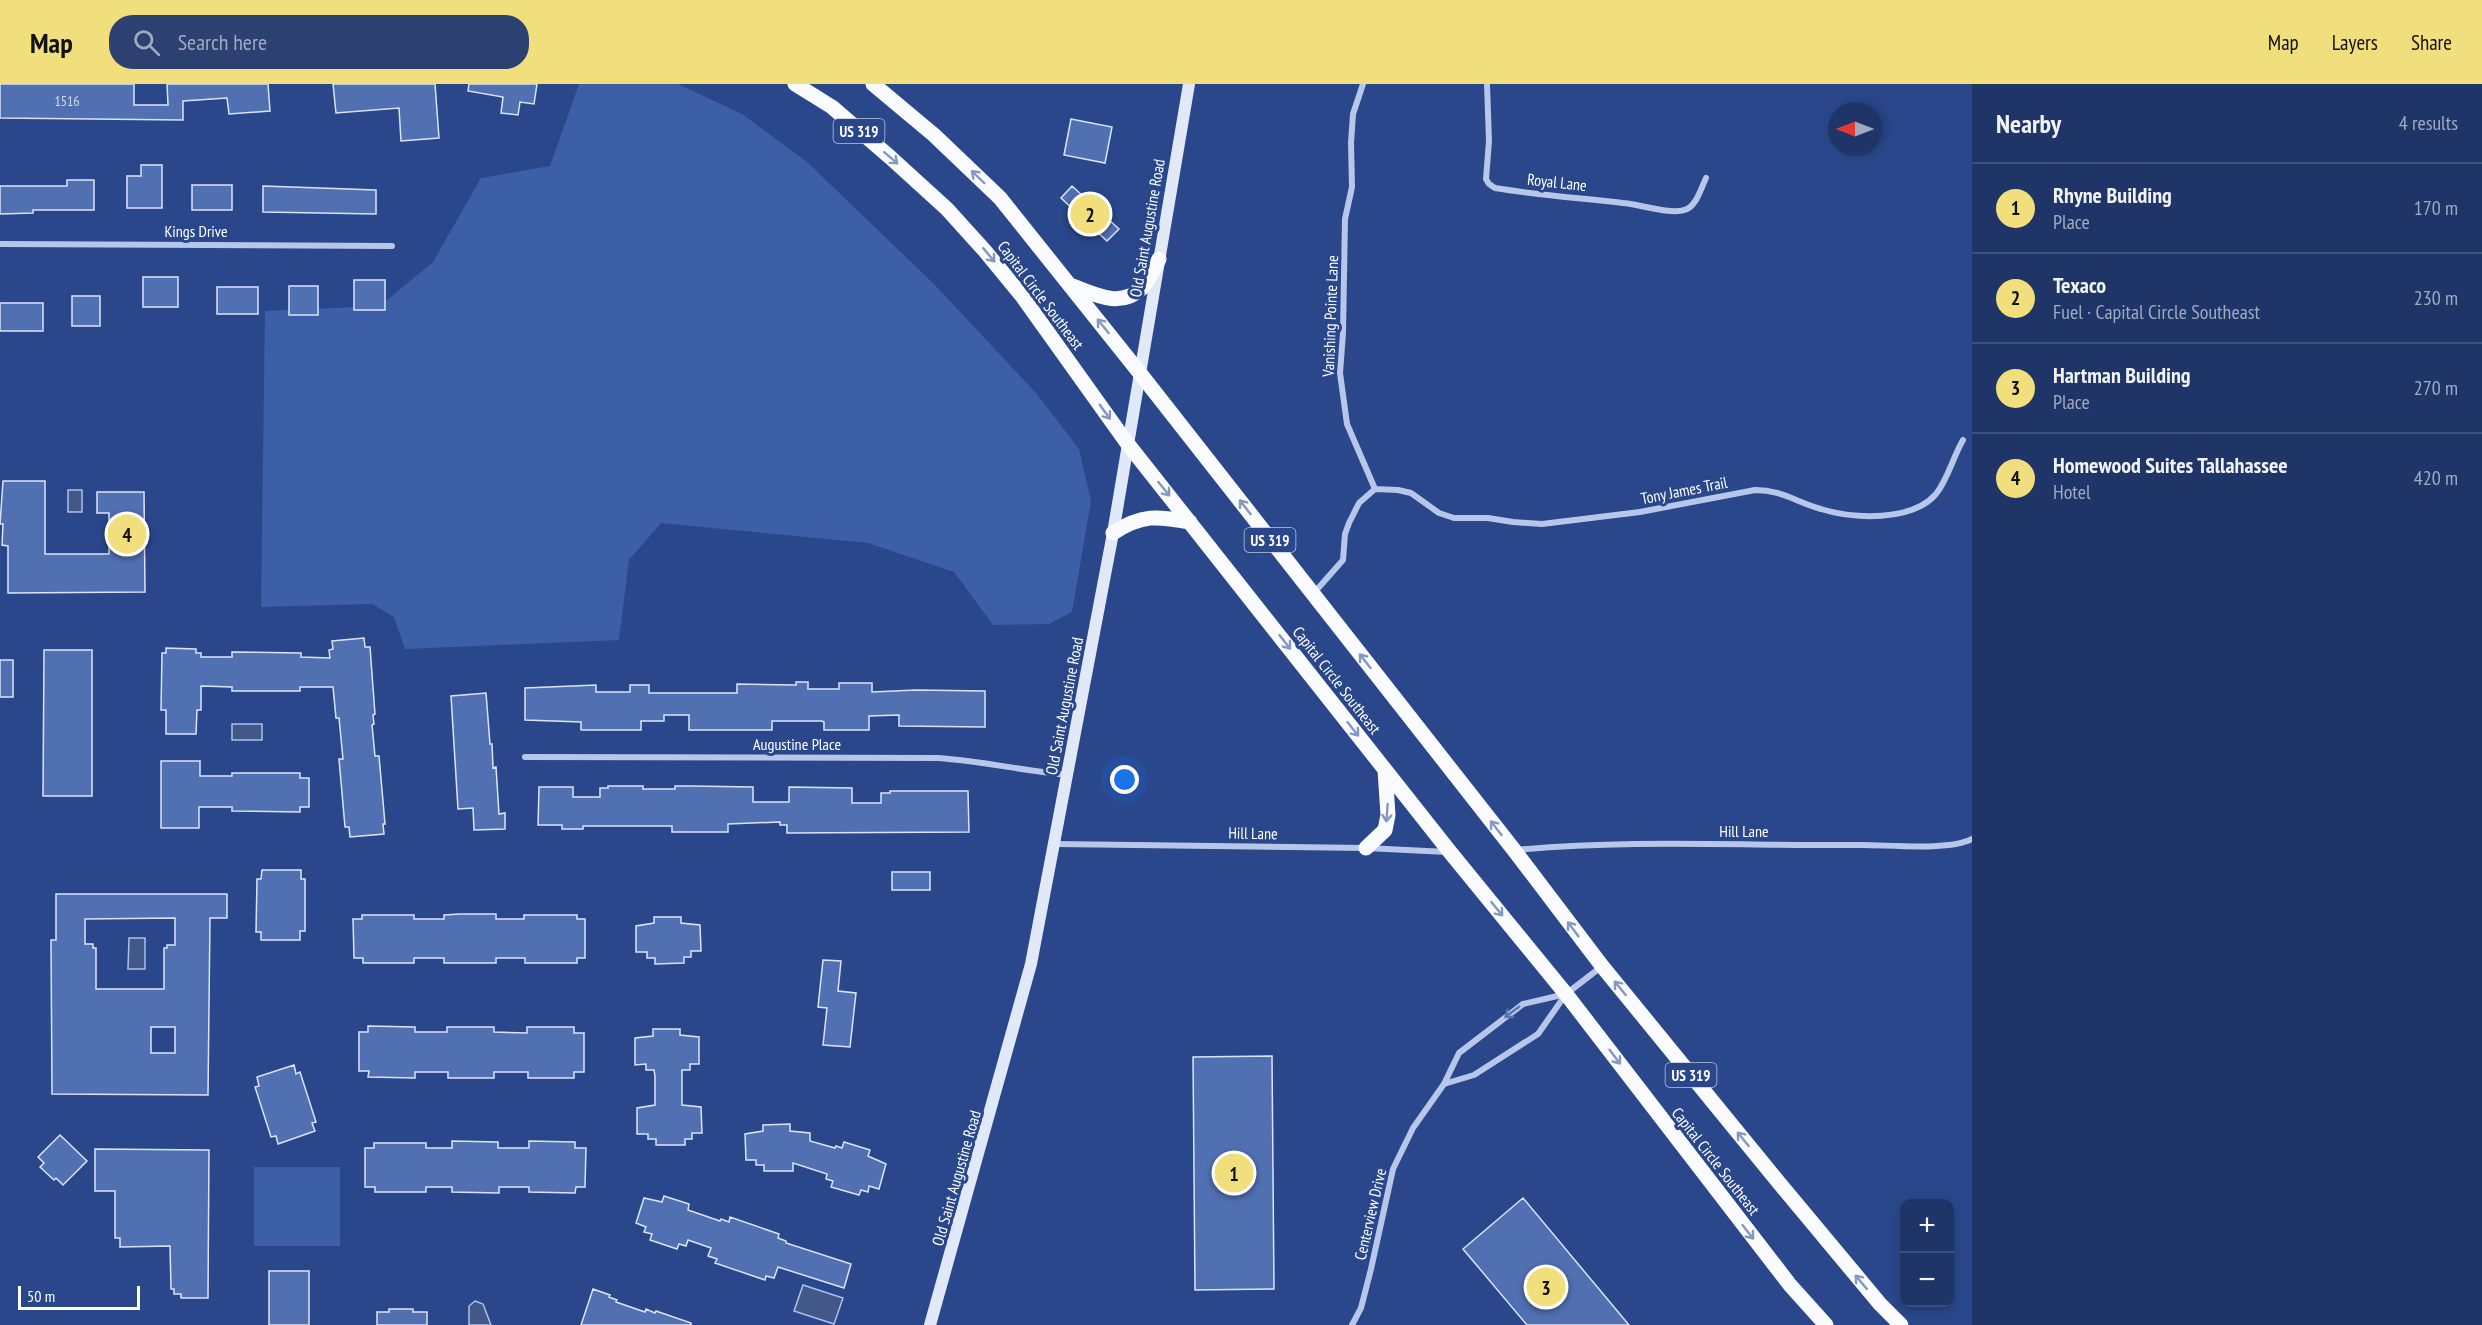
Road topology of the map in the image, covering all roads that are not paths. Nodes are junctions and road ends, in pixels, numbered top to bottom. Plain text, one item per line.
1 (795, 84) edge
2 (873, 84) edge
3 (1188, 84) edge
4 (1363, 84) edge
5 (1487, 84) edge
6 (1706, 178) dead end
7 (0, 244) edge
8 (392, 246) dead end
9 (1159, 259) junction
10 (1070, 285) junction
11 (1139, 372) junction
12 (1963, 440) dead end
13 (1127, 443) junction
14 (1375, 489) junction
15 (1190, 522) junction
16 (1113, 533) junction
17 (1313, 595) junction
18 (525, 757) dead end
19 (1385, 770) junction
20 (1068, 775) junction
21 (1972, 839) edge
22 (1055, 844) junction
23 (1366, 848) junction
24 (1514, 850) junction
25 (1450, 852) junction
26 (1602, 966) junction
27 (1566, 994) junction
28 (1444, 1084) junction
29 (930, 1325) edge
30 (1352, 1325) edge
31 (1826, 1325) edge
32 (1901, 1325) edge

1 -> 13 main road, Capital Circle Southeast / US 319
10 -> 2 main road, Capital Circle Southeast / US 319
3 - 9 street, Old Saint Augustine Road
4 - 14 street, Vanishing Pointe Lane
5 - 6 street, Royal Lane
7 - 8 street, Kings Drive
9 - 10 main road
9 - 11 street, Old Saint Augustine Road
11 -> 10 main road, Capital Circle Southeast / US 319
11 - 13 street, Old Saint Augustine Road
17 -> 11 main road, Capital Circle Southeast / US 319
12 - 14 street, Tony James Trail
13 -> 15 main road, Capital Circle Southeast / US 319
13 - 16 street, Old Saint Augustine Road
14 - 17 street
15 - 16 main road
15 -> 19 main road, Capital Circle Southeast / US 319
16 - 20 street, Old Saint Augustine Road
24 -> 17 main road, Capital Circle Southeast / US 319
18 - 20 street, Augustine Place
19 -> 23 main road
19 - 25 main road, Capital Circle Southeast / US 319
20 - 22 street, Old Saint Augustine Road
21 - 24 street, Hill Lane
22 - 23 street, Hill Lane
22 - 29 street, Old Saint Augustine Road
23 - 25 street, Hill Lane
26 -> 24 main road, Capital Circle Southeast / US 319
25 -> 27 main road, Capital Circle Southeast / US 319
26 - 27 street, Centerview Drive
32 -> 26 main road, Capital Circle Southeast / US 319
27 - 28 street, Centerview Drive
27 -> 28 street, Centerview Drive
27 -> 31 main road, Capital Circle Southeast / US 319
28 - 30 street, Centerview Drive

